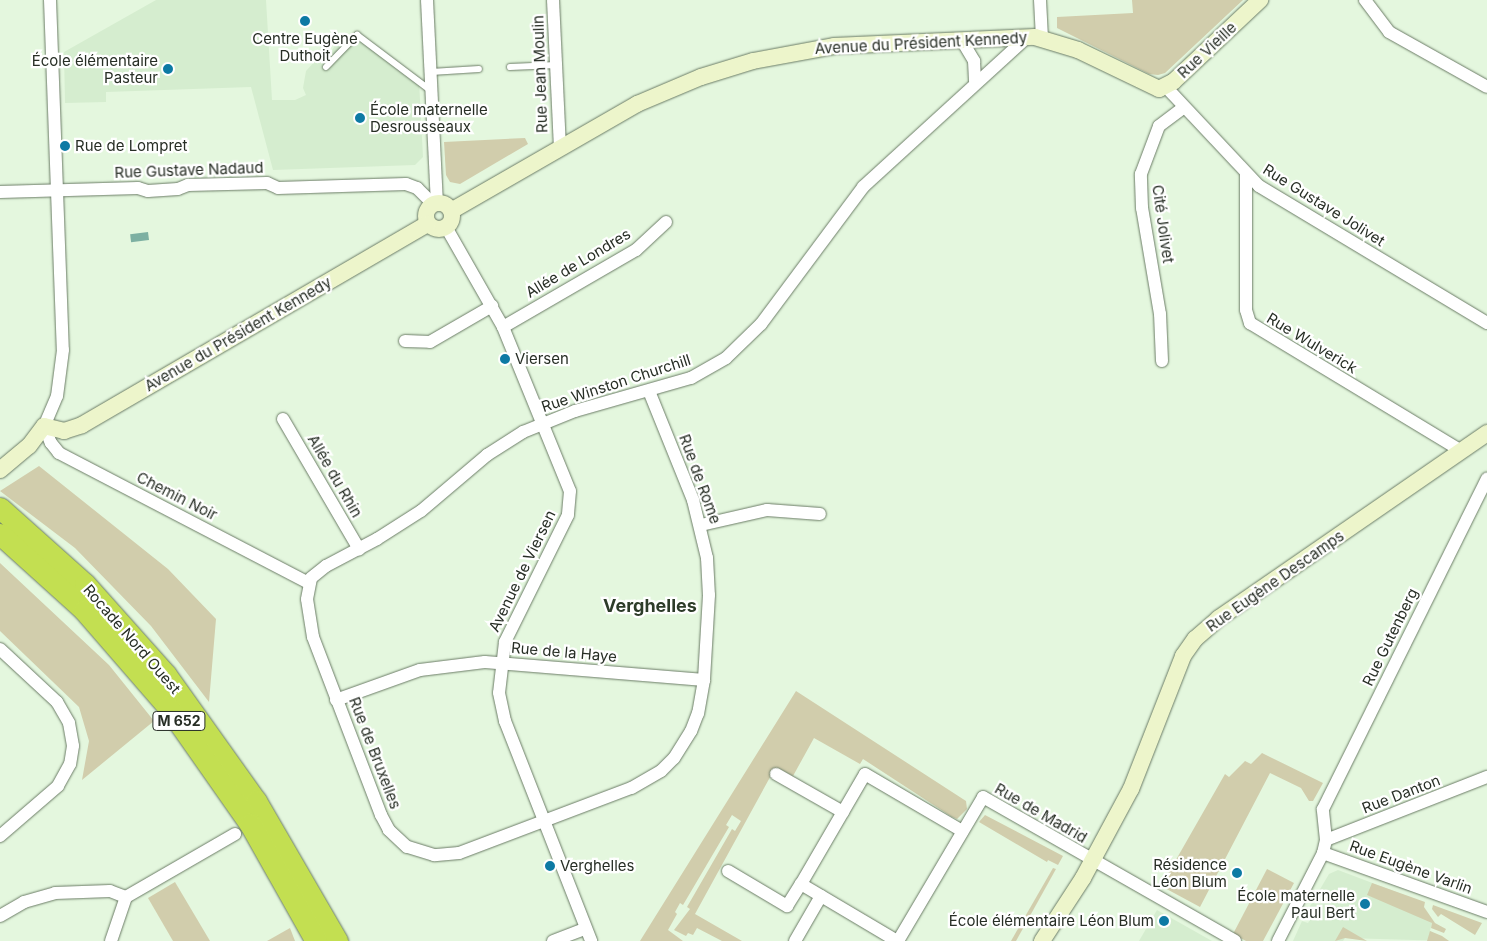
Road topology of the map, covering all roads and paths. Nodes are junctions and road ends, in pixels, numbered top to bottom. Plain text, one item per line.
1 (50, 0) edge
2 (427, 0) edge
3 (553, 0) edge
4 (1040, 0) edge
5 (1260, 0) edge
6 (1365, 0) edge
7 (1035, 37) junction
8 (961, 39) junction
9 (556, 65) junction
10 (326, 67) dead end
11 (510, 67) dead end
12 (479, 69) dead end
13 (430, 72) junction
14 (975, 84) junction
15 (1148, 87) joint
16 (1166, 87) junction
17 (1487, 87) edge
18 (432, 90) junction
19 (1184, 107) junction
20 (560, 147) junction
21 (1246, 174) junction
22 (57, 190) junction
23 (0, 192) edge
24 (440, 206) junction
25 (666, 222) dead end
26 (428, 224) junction
27 (446, 227) junction
28 (492, 306) junction
29 (1487, 323) edge
30 (503, 326) junction
31 (405, 341) dead end
32 (1162, 361) dead end
33 (649, 391) junction
34 (283, 419) dead end
35 (544, 423) junction
36 (44, 426) junction
37 (1487, 433) edge
38 (1462, 451) junction
39 (0, 470) edge
40 (1487, 479) edge
41 (0, 508) edge
42 (820, 514) dead end
43 (701, 525) junction
44 (0, 534) edge
45 (359, 549) junction
46 (309, 582) junction
47 (0, 649) edge
48 (501, 662) junction
49 (704, 680) junction
50 (336, 700) junction
51 (776, 774) dead end
52 (1487, 777) edge
53 (843, 812) junction
54 (544, 822) junction
55 (962, 831) junction
56 (235, 834) dead end
57 (0, 836) edge
58 (1326, 840) junction
59 (1323, 853) junction
60 (1091, 861) junction
61 (728, 871) dead end
62 (801, 884) junction
63 (821, 896) junction
64 (126, 897) junction
65 (295, 899) junction
66 (1487, 912) edge
67 (0, 916) edge
68 (585, 929) junction
69 (111, 941) edge
70 (311, 941) edge
71 (316, 941) edge
72 (337, 941) edge
73 (553, 941) edge
74 (591, 941) edge
75 (795, 941) edge
76 (898, 941) edge
77 (1042, 941) edge
78 (1235, 941) edge
79 (1278, 941) edge

1 - 22 street
2 - 13 street
3 - 9 street, Rue Jean Moulin
4 - 7 street
5 - 16 street, Rue Vieille
6 - 17 street
7 - 8 street, Avenue du Président Kennedy
7 - 14 street, Rue Winston Churchill
7 - 15 street, Avenue du Président Kennedy
8 - 14 street
8 - 20 street, Avenue du Président Kennedy
9 - 11 lane
9 - 20 street, Rue Jean Moulin
10 - 18 lane
12 - 13 lane
13 - 18 street
14 - 33 street, Rue Winston Churchill
15 - 16 street, Rue Vieille
16 - 19 street, Rue Gustave Jolivet
18 - 24 street
19 - 21 street, Rue Gustave Jolivet
19 - 32 street, Cité Jolivet
20 - 24 street, Avenue du Président Kennedy
21 - 29 street, Rue Gustave Jolivet
21 - 38 street, Rue Wulverick
22 - 23 street, Rue Gustave Nadaud
22 - 24 street, Rue Gustave Nadaud
22 - 36 street
24 - 26 street
24 - 27 street
25 - 30 street, Allée de Londres
26 - 27 street
26 - 36 street, Avenue du Président Kennedy
27 - 28 street, Avenue de Viersen
28 - 30 street, Avenue de Viersen
28 - 31 street
30 - 35 street, Avenue de Viersen
33 - 35 street, Rue Winston Churchill
33 - 43 street, Rue de Rome
34 - 45 street, Allée du Rhin
35 - 45 street, Rue Winston Churchill
35 - 48 street, Avenue de Viersen
36 - 39 street
36 - 46 street, Chemin Noir
37 - 38 street, Rue Eugène Descamps
38 - 60 street, Rue Eugène Descamps
40 - 58 street, Rue Gutenberg
41 - 72 highway, Rocade Nord Ouest / M 652
42 - 43 street
43 - 49 street, Rue de Rome
44 - 65 highway, Rocade Nord Ouest / M 652
45 - 46 street
46 - 50 street, Rue de Bruxelles
47 - 57 street
48 - 49 street, Rue de la Haye
48 - 50 street, Rue de la Haye
48 - 54 street, Avenue de Viersen
49 - 54 street, Rue de Rome
50 - 54 street, Rue de Bruxelles
51 - 53 street
52 - 58 street, Rue Danton
53 - 55 street
53 - 62 street
54 - 68 street, Avenue de Viersen
55 - 60 street, Rue de Madrid
55 - 76 street, Rue de Madrid
56 - 64 street
58 - 59 street
59 - 66 street, Rue Eugène Varlin
59 - 79 street
60 - 77 street, Rue Eugène Descamps
60 - 78 street
61 - 62 street
62 - 63 street, Rue de Madrid
63 - 75 street
63 - 76 street, Rue de Madrid
64 - 67 street
64 - 69 street
65 - 70 highway
65 - 71 highway, Rocade Nord Ouest / M 652
68 - 73 street
68 - 74 street, Avenue de Viersen

